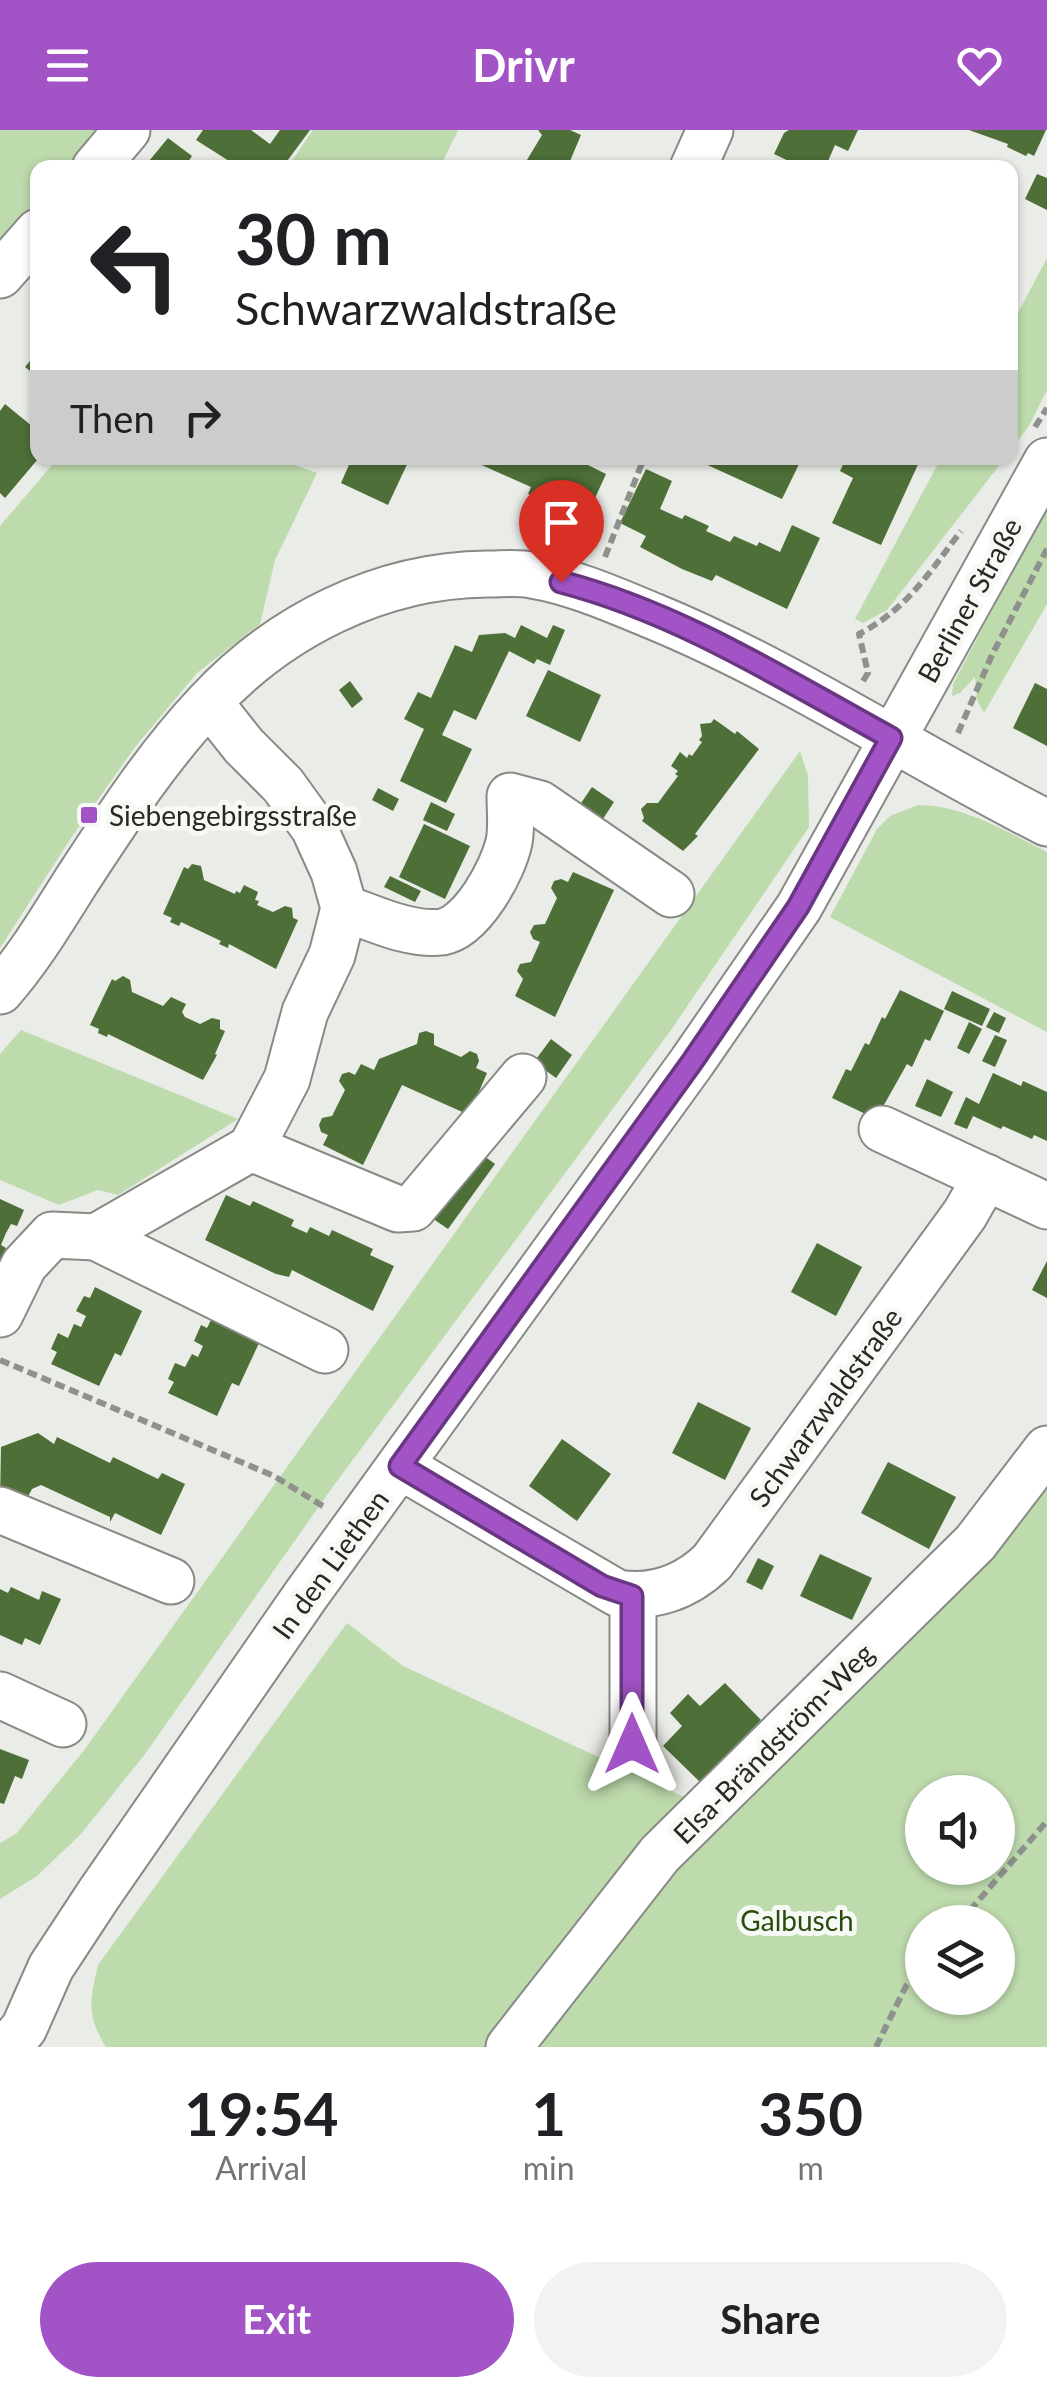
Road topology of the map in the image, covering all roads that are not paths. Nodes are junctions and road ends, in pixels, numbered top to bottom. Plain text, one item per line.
1 (128, 130) edge
2 (710, 130) edge
3 (101, 160) edge
4 (697, 160) edge
5 (30, 241) edge
6 (0, 275) edge
7 (1038, 449) edge
8 (208, 702) junction
9 (891, 738) junction
10 (1047, 823) edge
11 (671, 894) dead end
12 (344, 908) junction
13 (0, 991) edge
14 (523, 1077) dead end
15 (882, 1130) dead end
16 (252, 1148) junction
17 (986, 1177) junction
18 (1047, 1206) edge
19 (96, 1237) junction
20 (0, 1314) edge
21 (325, 1350) dead end
22 (1047, 1449) edge
23 (400, 1466) junction
24 (0, 1510) edge
25 (171, 1581) dead end
26 (632, 1596) junction
27 (0, 1695) edge
28 (63, 1724) dead end
29 (632, 1744) dead end
30 (17, 2034) edge
31 (509, 2047) edge

1 - 3 street
2 - 4 street
5 - 6 street
7 - 9 street, Berliner Straße
8 - 9 street
8 - 12 street
8 - 13 street
9 - 10 street
9 - 23 street, In den Liethen
11 - 12 street
12 - 16 street
14 - 16 street
15 - 17 street
16 - 19 street
17 - 18 street
17 - 26 street, Schwarzwaldstraße
19 - 20 street
19 - 21 street
22 - 31 street, Elsa-Brändström-Weg
23 - 26 street
23 - 30 street, In den Liethen
24 - 25 street
26 - 29 street
27 - 28 street

